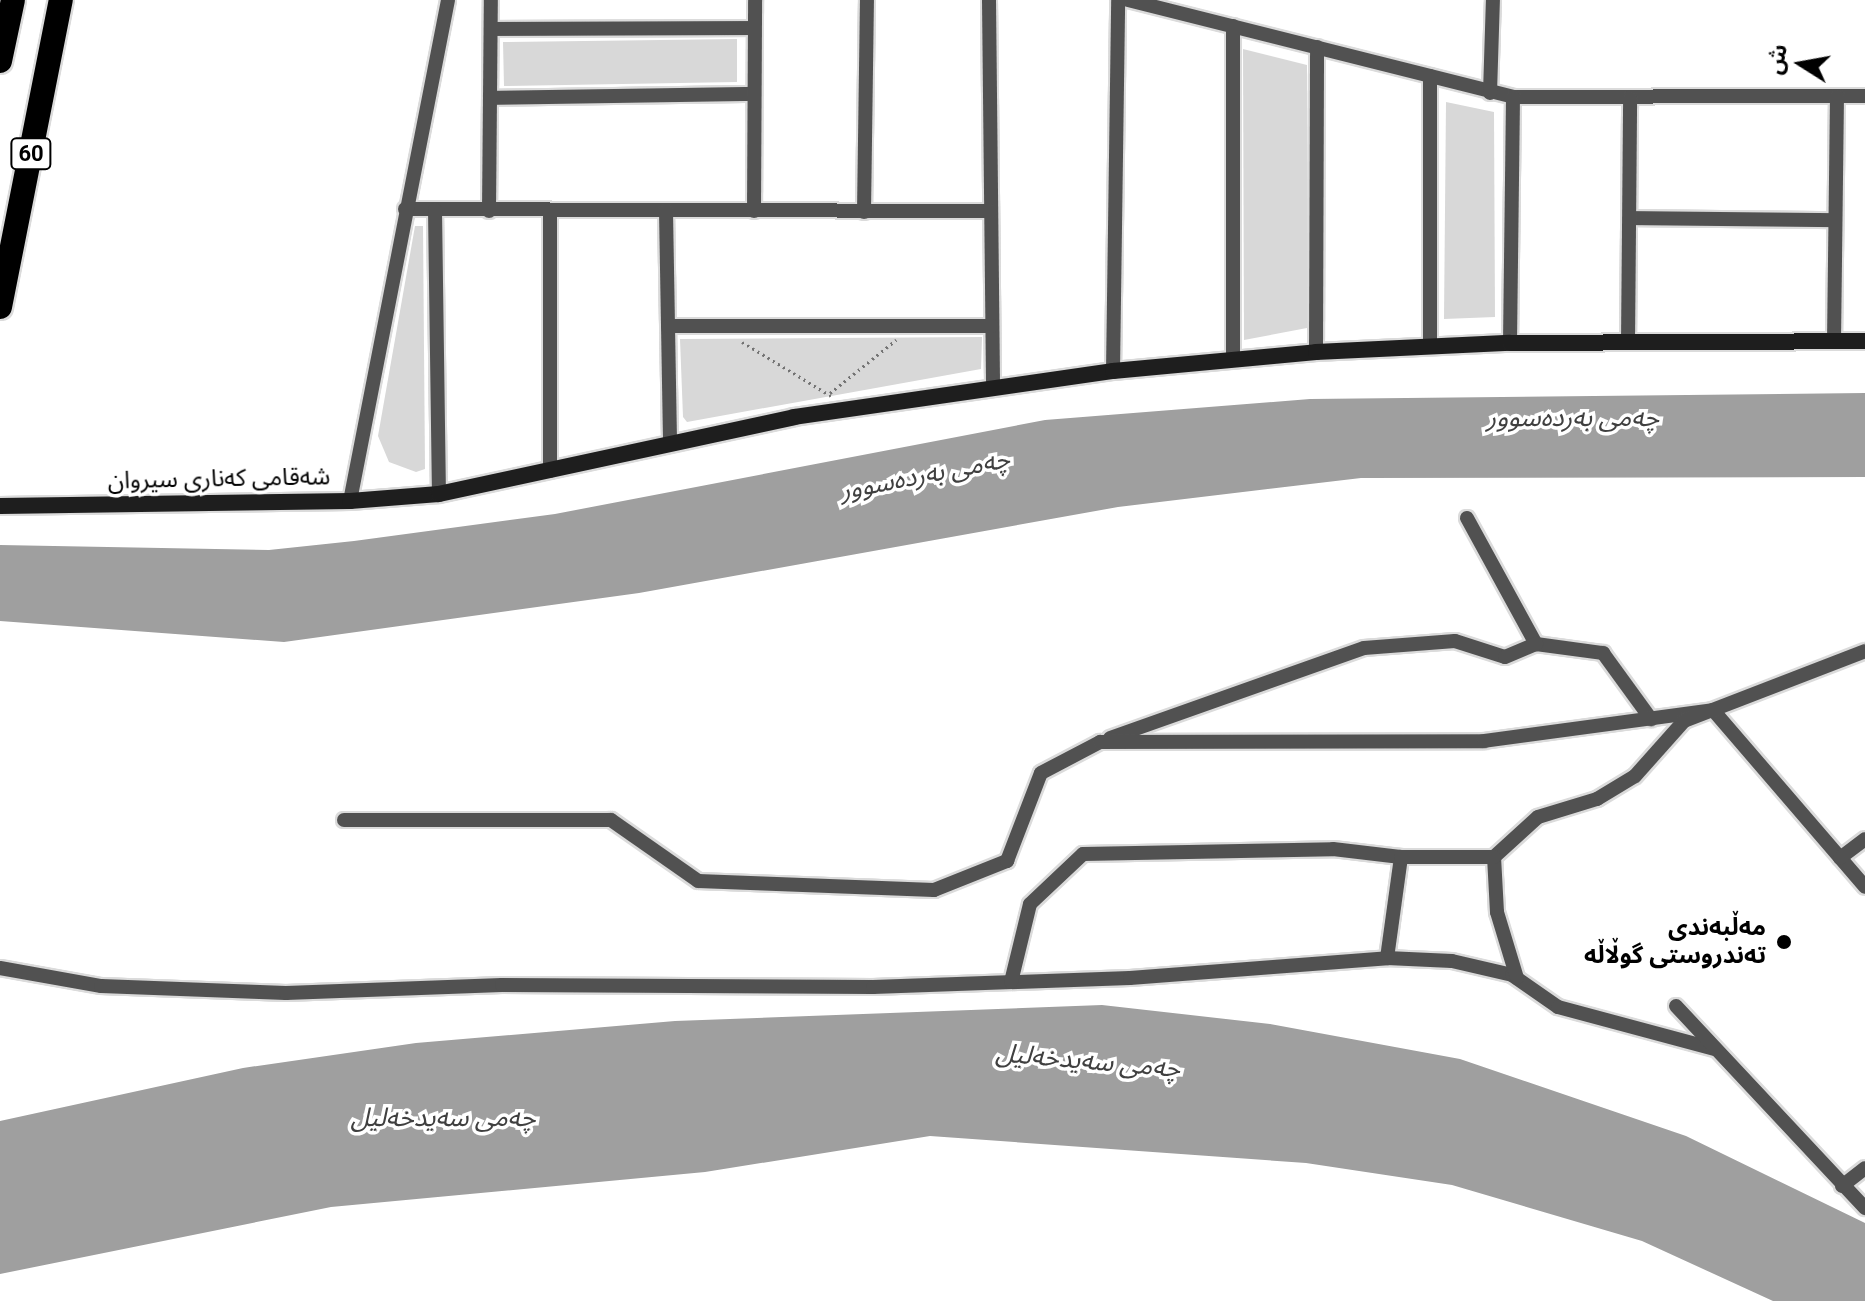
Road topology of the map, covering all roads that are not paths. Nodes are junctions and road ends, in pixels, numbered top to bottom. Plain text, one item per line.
1 (13, 0) edge
2 (61, 0) edge
3 (448, 0) edge
4 (491, 0) edge
5 (755, 0) edge
6 (867, 0) edge
7 (989, 0) edge
8 (1118, 0) edge
9 (1128, 0) edge
10 (1493, 0) edge
11 (1233, 26) junction
12 (754, 28) junction
13 (491, 29) junction
14 (1317, 47) junction
15 (0, 61) edge
16 (1430, 76) junction
17 (1490, 93) junction
18 (754, 94) junction
19 (1837, 96) junction
20 (1865, 96) edge
21 (1513, 97) junction
22 (490, 98) junction
23 (1630, 98) junction
24 (405, 209) junction
25 (435, 210) junction
26 (489, 211) junction
27 (550, 211) junction
28 (666, 211) junction
29 (754, 211) junction
30 (991, 211) junction
31 (864, 212) junction
32 (1630, 218) junction
33 (1835, 220) junction
34 (0, 307) edge
35 (668, 326) junction
36 (992, 326) junction
37 (1865, 341) edge
38 (1628, 342) junction
39 (1834, 342) junction
40 (1510, 343) junction
41 (1430, 345) junction
42 (1316, 352) junction
43 (1233, 360) junction
44 (1113, 371) junction
45 (993, 388) junction
46 (670, 444) junction
47 (550, 471) junction
48 (439, 494) junction
49 (350, 501) junction
50 (0, 506) edge
51 (1467, 518) dead end
52 (1536, 644) junction
53 (1865, 651) edge
54 (1713, 710) junction
55 (1651, 719) junction
56 (1100, 742) junction
57 (344, 820) dead end
58 (1865, 839) edge
59 (1401, 857) junction
60 (1494, 857) junction
61 (1840, 858) junction
62 (1865, 887) edge
63 (1387, 958) junction
64 (0, 968) edge
65 (1517, 978) junction
66 (1011, 982) junction
67 (1676, 1006) dead end
68 (1715, 1049) junction
69 (1865, 1168) edge
70 (1842, 1186) junction
71 (1865, 1208) edge

1 - 15 highway
2 - 34 highway, 60
3 - 24 street
4 - 13 street
5 - 12 street
6 - 31 street
7 - 30 street
8 - 44 street
9 - 11 street
10 - 17 street
11 - 14 street
11 - 43 street
12 - 13 street
12 - 18 street
13 - 22 street
14 - 16 street
14 - 42 street
16 - 17 street
16 - 41 street
17 - 21 street
18 - 22 street
18 - 29 street
19 - 20 street
19 - 23 street
19 - 33 street
21 - 23 street
21 - 40 street
22 - 26 street
23 - 32 street
24 - 25 street
24 - 49 street
25 - 26 street
25 - 48 street
26 - 27 street
27 - 28 street
27 - 47 street
28 - 29 street
28 - 35 street
29 - 31 street
30 - 31 street
30 - 36 street
32 - 33 street
32 - 38 street
33 - 39 street
35 - 36 street
35 - 46 street
36 - 45 street
37 - 39 street, شەقامی کەناری سیروان
38 - 39 street, شەقامی کەناری سیروان
38 - 40 street, شەقامی کەناری سیروان
40 - 41 street, شەقامی کەناری سیروان
41 - 42 street, شەقامی کەناری سیروان
42 - 43 street, شەقامی کەناری سیروان
43 - 44 street, شەقامی کەناری سیروان
44 - 45 street, شەقامی کەناری سیروان
45 - 46 street, شەقامی کەناری سیروان
46 - 47 street, شەقامی کەناری سیروان
47 - 48 street, شەقامی کەناری سیروان
48 - 49 street, شەقامی کەناری سیروان
49 - 50 street, شەقامی کەناری سیروان
51 - 52 street
52 - 55 street
52 - 56 street
53 - 54 street
54 - 55 street
54 - 60 street
54 - 61 street
55 - 56 street
56 - 57 street
58 - 61 street
59 - 60 street
59 - 63 street
59 - 66 street
60 - 65 street
61 - 62 street
63 - 65 street
63 - 66 street
64 - 66 street
65 - 68 street
67 - 68 street
68 - 70 street
69 - 70 street
70 - 71 street

